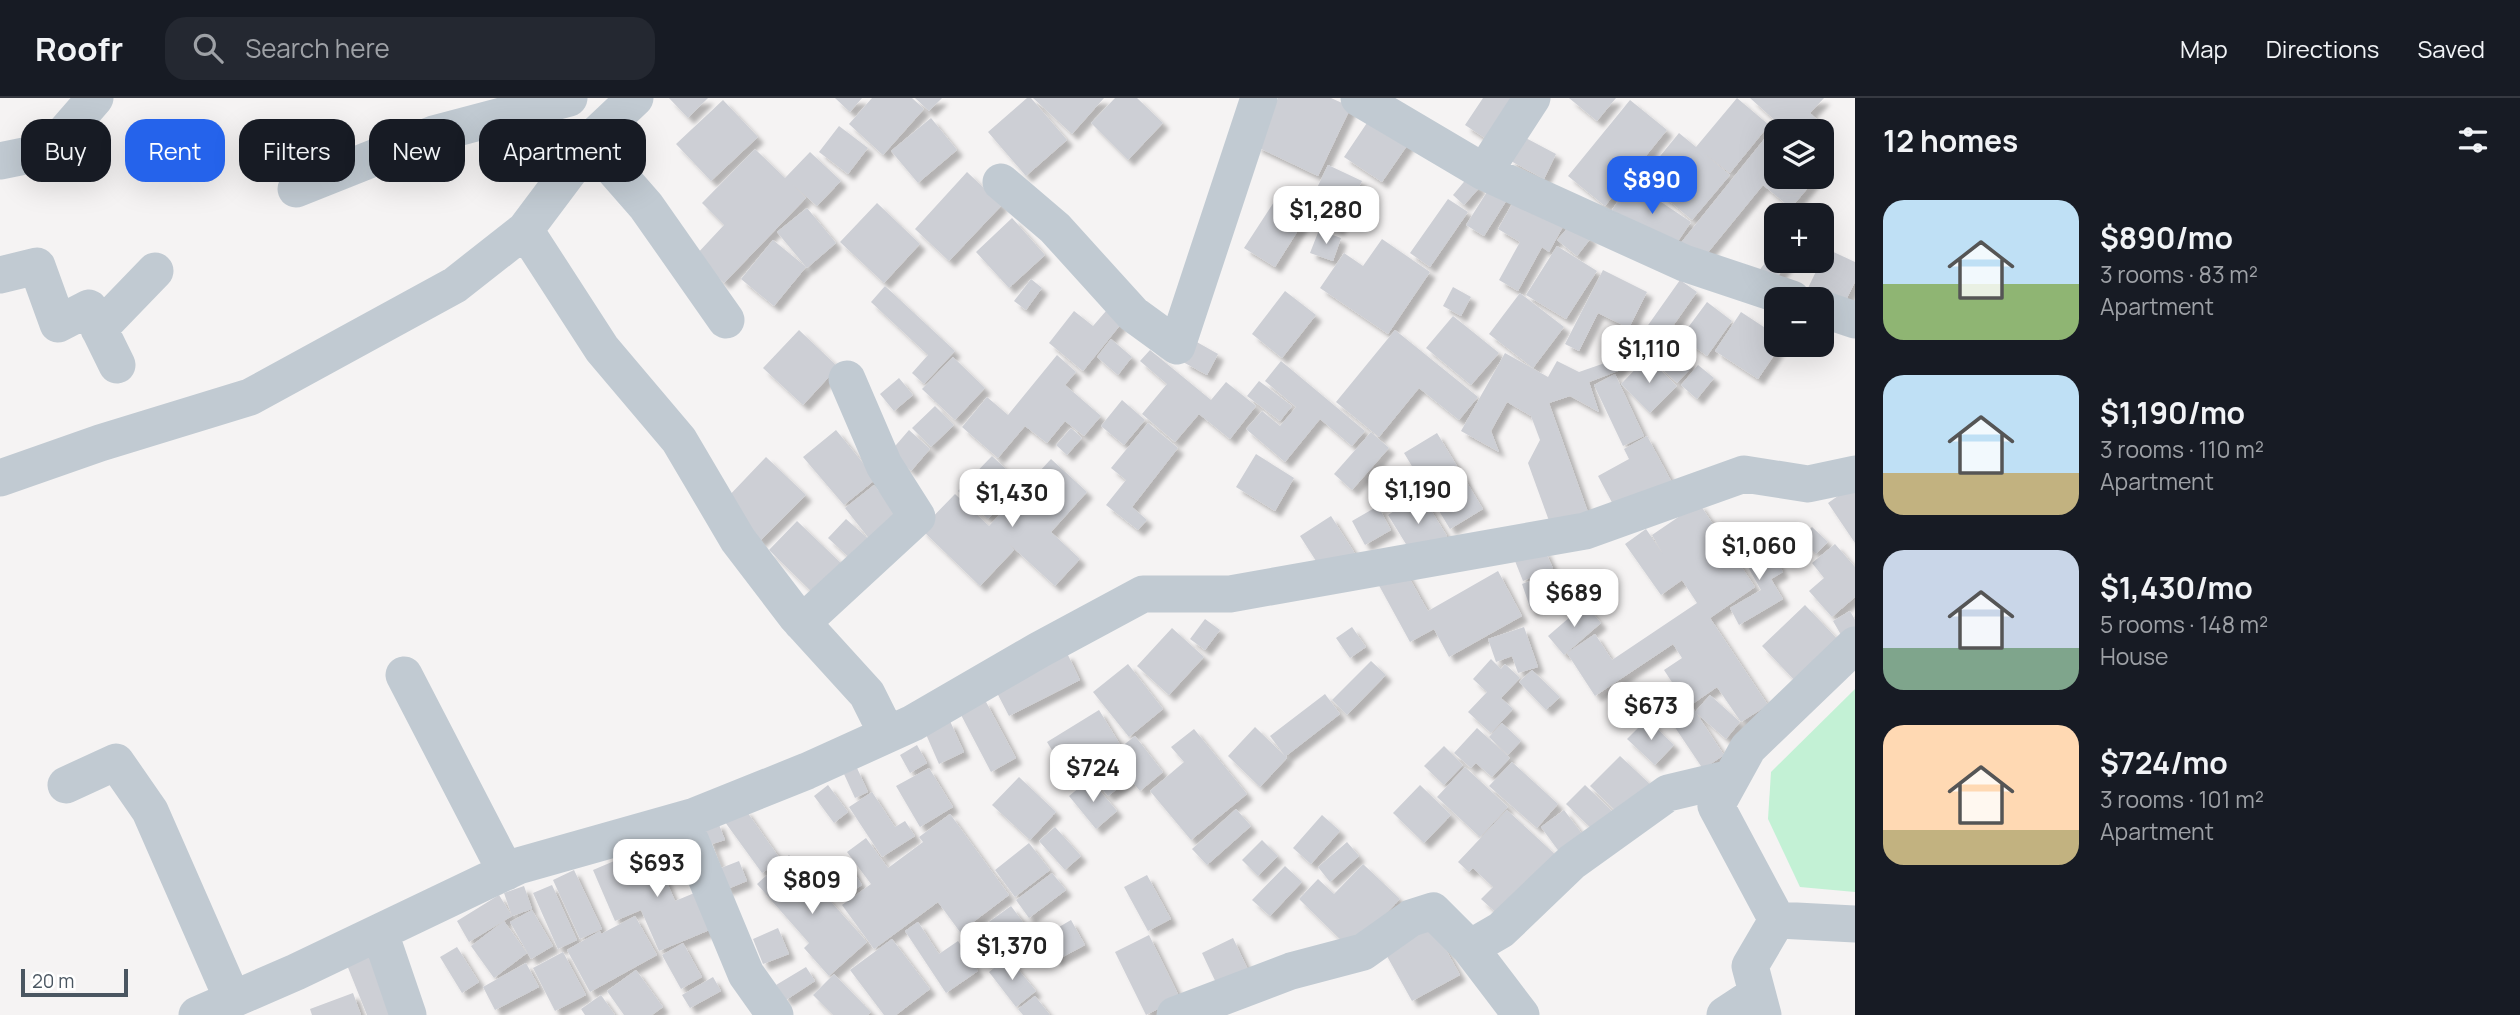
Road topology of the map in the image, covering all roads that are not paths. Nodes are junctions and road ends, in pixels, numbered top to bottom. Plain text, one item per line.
1 (95, 98) edge
2 (569, 98) edge
3 (580, 98) edge
4 (635, 98) edge
5 (1259, 98) edge
6 (1359, 98) edge
7 (1532, 98) edge
8 (590, 119) edge
9 (613, 119) edge
10 (0, 161) edge
11 (1485, 172) junction
12 (561, 182) edge
13 (629, 182) edge
14 (1001, 182) dead end
15 (296, 188) dead end
16 (525, 230) junction
17 (155, 271) dead end
18 (0, 275) edge
19 (1764, 289) edge
20 (1834, 313) edge
21 (726, 320) dead end
22 (1855, 320) edge
23 (99, 329) junction
24 (117, 365) dead end
25 (847, 379) dead end
26 (1855, 474) edge
27 (0, 478) edge
28 (802, 623) junction
29 (1855, 645) edge
30 (404, 675) dead end
31 (887, 734) junction
32 (1731, 778) junction
33 (66, 785) dead end
34 (682, 820) junction
35 (506, 872) junction
36 (1777, 920) junction
37 (1855, 924) edge
38 (380, 933) junction
39 (1470, 948) junction
40 (232, 998) junction
41 (1760, 1005) edge
42 (197, 1015) edge
43 (408, 1015) edge
44 (775, 1015) edge
45 (1175, 1015) edge
46 (1521, 1015) edge
47 (1725, 1015) edge

1 - 10 street
2 - 15 street
3 - 8 street
4 - 9 street
5 - 14 street
6 - 11 street
7 - 11 street
11 - 19 street
12 - 16 street
13 - 21 street
16 - 27 street
16 - 28 street
17 - 23 street
18 - 23 street
20 - 22 street
23 - 24 street
25 - 28 street
26 - 31 street
28 - 31 street
29 - 32 street
30 - 35 street
31 - 34 street
32 - 36 street
32 - 39 street
33 - 40 street
34 - 35 street
34 - 44 street
35 - 38 street
36 - 37 street
36 - 41 street
38 - 40 street
38 - 43 street
39 - 45 street
39 - 46 street
40 - 42 street
41 - 47 street

